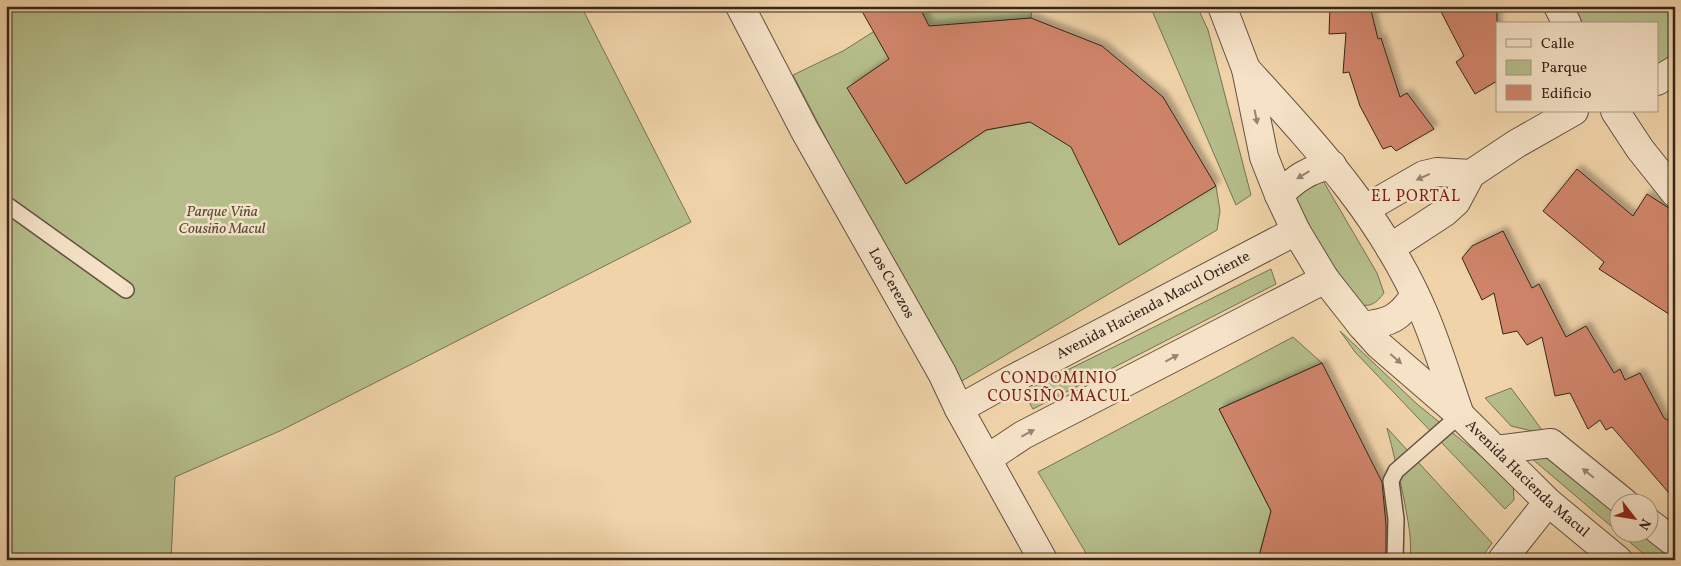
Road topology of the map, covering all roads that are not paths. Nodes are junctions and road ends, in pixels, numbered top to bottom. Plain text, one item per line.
1 (740, 6) edge
2 (1222, 6) edge
3 (1558, 6) edge
4 (1566, 22) edge
5 (1246, 69) junction
6 (1675, 70) edge
7 (1658, 80) edge
8 (1572, 112) edge
9 (1616, 112) edge
10 (1332, 165) junction
11 (1471, 174) junction
12 (1675, 192) edge
13 (1279, 195) junction
14 (6, 204) edge
15 (1365, 209) junction
16 (1296, 231) junction
17 (1390, 248) junction
18 (1325, 278) junction
19 (126, 290) dead end
20 (1415, 295) junction
21 (1362, 326) junction
22 (959, 409) junction
23 (1460, 415) junction
24 (1496, 450) junction
25 (987, 459) junction
26 (1614, 494) edge
27 (1548, 502) junction
28 (1658, 530) edge
29 (1675, 543) edge
30 (1043, 560) edge
31 (1395, 560) edge
32 (1502, 560) edge
33 (1618, 560) edge

1 - 22 street, Los Cerezos
2 - 5 street, Avenida Hacienda Macul
3 - 4 street
5 - 10 street, Avenida Hacienda Macul
5 -> 13 street, Avenida Hacienda Macul
6 - 7 street
8 - 11 street
9 - 12 street
10 -> 13 street
10 - 15 street, Avenida Hacienda Macul
11 -> 15 street
11 - 17 street
13 - 16 street, Avenida Hacienda Macul
14 - 19 lane
15 - 17 street, Avenida Hacienda Macul
16 - 18 street, Avenida Hacienda Macul
16 - 22 street, Avenida Hacienda Macul Oriente
17 - 20 street, Avenida Hacienda Macul
18 - 21 street, Avenida Hacienda Macul
25 -> 18 street
20 - 21 street
20 - 23 street, Avenida Hacienda Macul
21 -> 23 street, Avenida Hacienda Macul
22 - 25 street, Los Cerezos
23 - 24 street, Avenida Hacienda Macul
23 - 31 lane
26 -> 24 street
24 - 27 street, Avenida Hacienda Macul
25 - 30 street, Los Cerezos
27 - 32 street
27 - 33 street, Avenida Hacienda Macul
28 - 29 street

